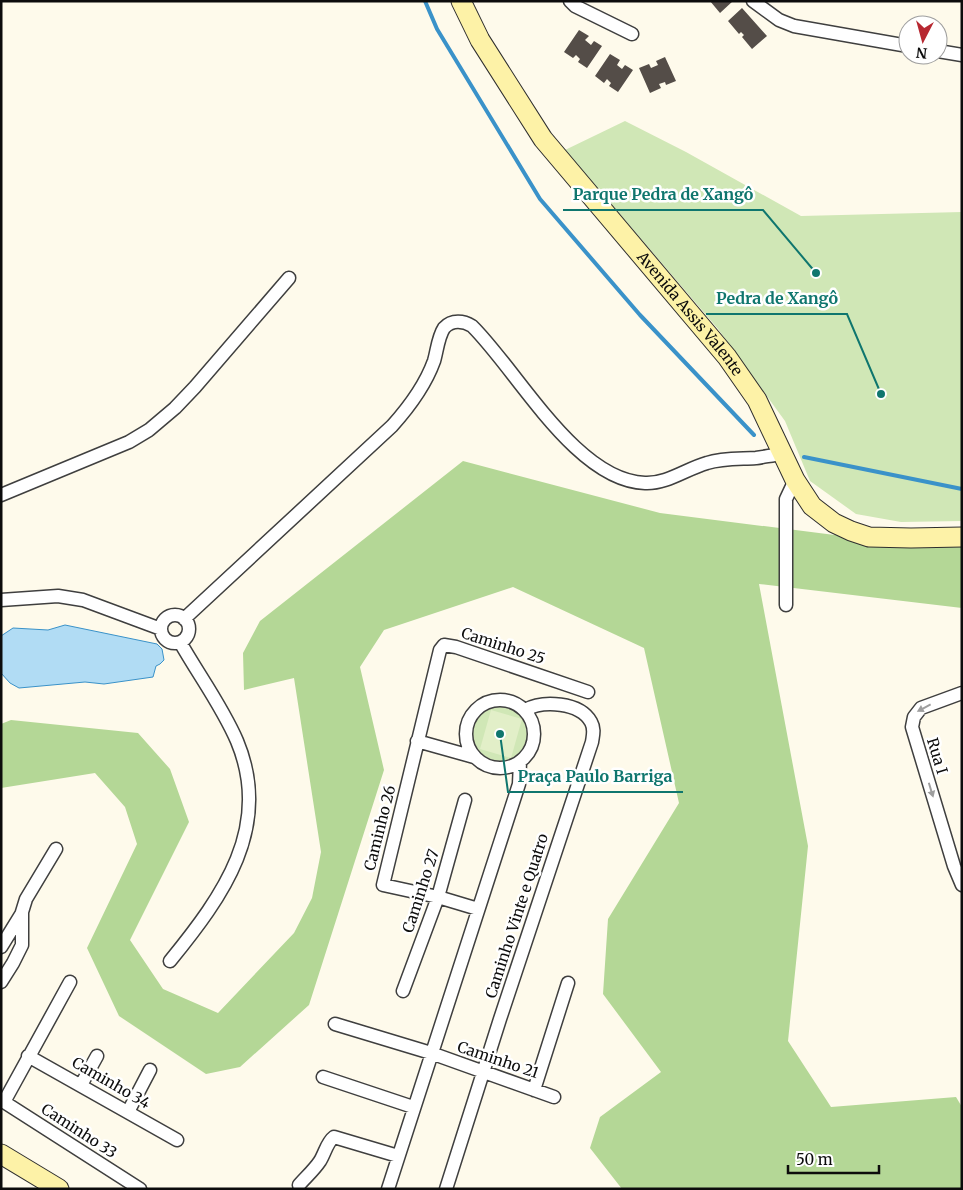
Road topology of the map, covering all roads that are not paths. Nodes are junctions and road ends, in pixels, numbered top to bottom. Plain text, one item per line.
1 (461, 1) edge
2 (570, 1) edge
3 (752, 1) edge
4 (767, 7) edge
5 (632, 34) dead end
6 (898, 44) edge
7 (948, 53) edge
8 (962, 55) edge
9 (289, 278) dead end
10 (782, 454) junction
11 (795, 480) junction
12 (1, 495) edge
13 (962, 537) edge
14 (1, 600) edge
15 (786, 605) dead end
16 (184, 619) junction
17 (161, 629) junction
18 (180, 642) junction
19 (588, 692) dead end
20 (962, 693) edge
21 (525, 710) junction
22 (417, 742) junction
23 (474, 757) junction
24 (520, 762) junction
25 (465, 800) dead end
26 (56, 849) dead end
27 (962, 885) edge
28 (438, 898) junction
29 (478, 909) junction
30 (22, 912) junction
31 (1, 948) edge
32 (170, 961) dead end
33 (1, 982) edge
34 (70, 982) dead end
35 (568, 983) dead end
36 (403, 991) dead end
37 (335, 1024) dead end
38 (431, 1054) junction
39 (28, 1056) junction
40 (97, 1056) dead end
41 (150, 1070) dead end
42 (483, 1073) junction
43 (323, 1077) dead end
44 (81, 1085) junction
45 (534, 1090) junction
46 (554, 1097) dead end
47 (2, 1101) edge
48 (413, 1107) junction
49 (128, 1112) junction
50 (177, 1140) dead end
51 (1, 1154) edge
52 (398, 1156) junction
53 (298, 1185) dead end
54 (59, 1189) edge
55 (140, 1189) edge
56 (388, 1189) edge
57 (446, 1189) edge

1 - 10 main road, Avenida Assis Valente
2 - 5 street
3 - 4 street
4 - 6 street
7 - 8 street
9 - 12 street
10 - 11 main road, Avenida Assis Valente
10 - 16 street
11 - 13 main road, Avenida Assis Valente
11 - 15 street
14 - 17 street
16 - 17 street
16 - 18 street
17 - 18 street
18 - 32 street
19 - 22 street, Caminho 25
20 -> 27 street, Rua I
21 - 23 street
21 - 24 street
21 - 42 street, Caminho Vinte e Quatro
22 - 23 street
22 - 28 street, Caminho 26
23 - 24 street
24 - 29 street
25 - 28 street, Caminho 27
26 - 30 street
28 - 29 street, Caminho 26
28 - 36 street, Caminho 27
29 - 38 street
30 - 31 street
30 - 33 street
34 - 39 street
35 - 45 street
37 - 38 street, Caminho 21
38 - 42 street, Caminho 21
38 - 48 street
39 - 44 street, Caminho 34
39 - 47 street
40 - 44 street
41 - 49 street
42 - 45 street, Caminho 21
42 - 57 street, Caminho Vinte e Quatro
43 - 48 street
44 - 49 street, Caminho 34
45 - 46 street, Caminho 21
47 - 55 street, Caminho 33
48 - 52 street
49 - 50 street, Caminho 34
51 - 54 main road
52 - 53 street
52 - 56 street

